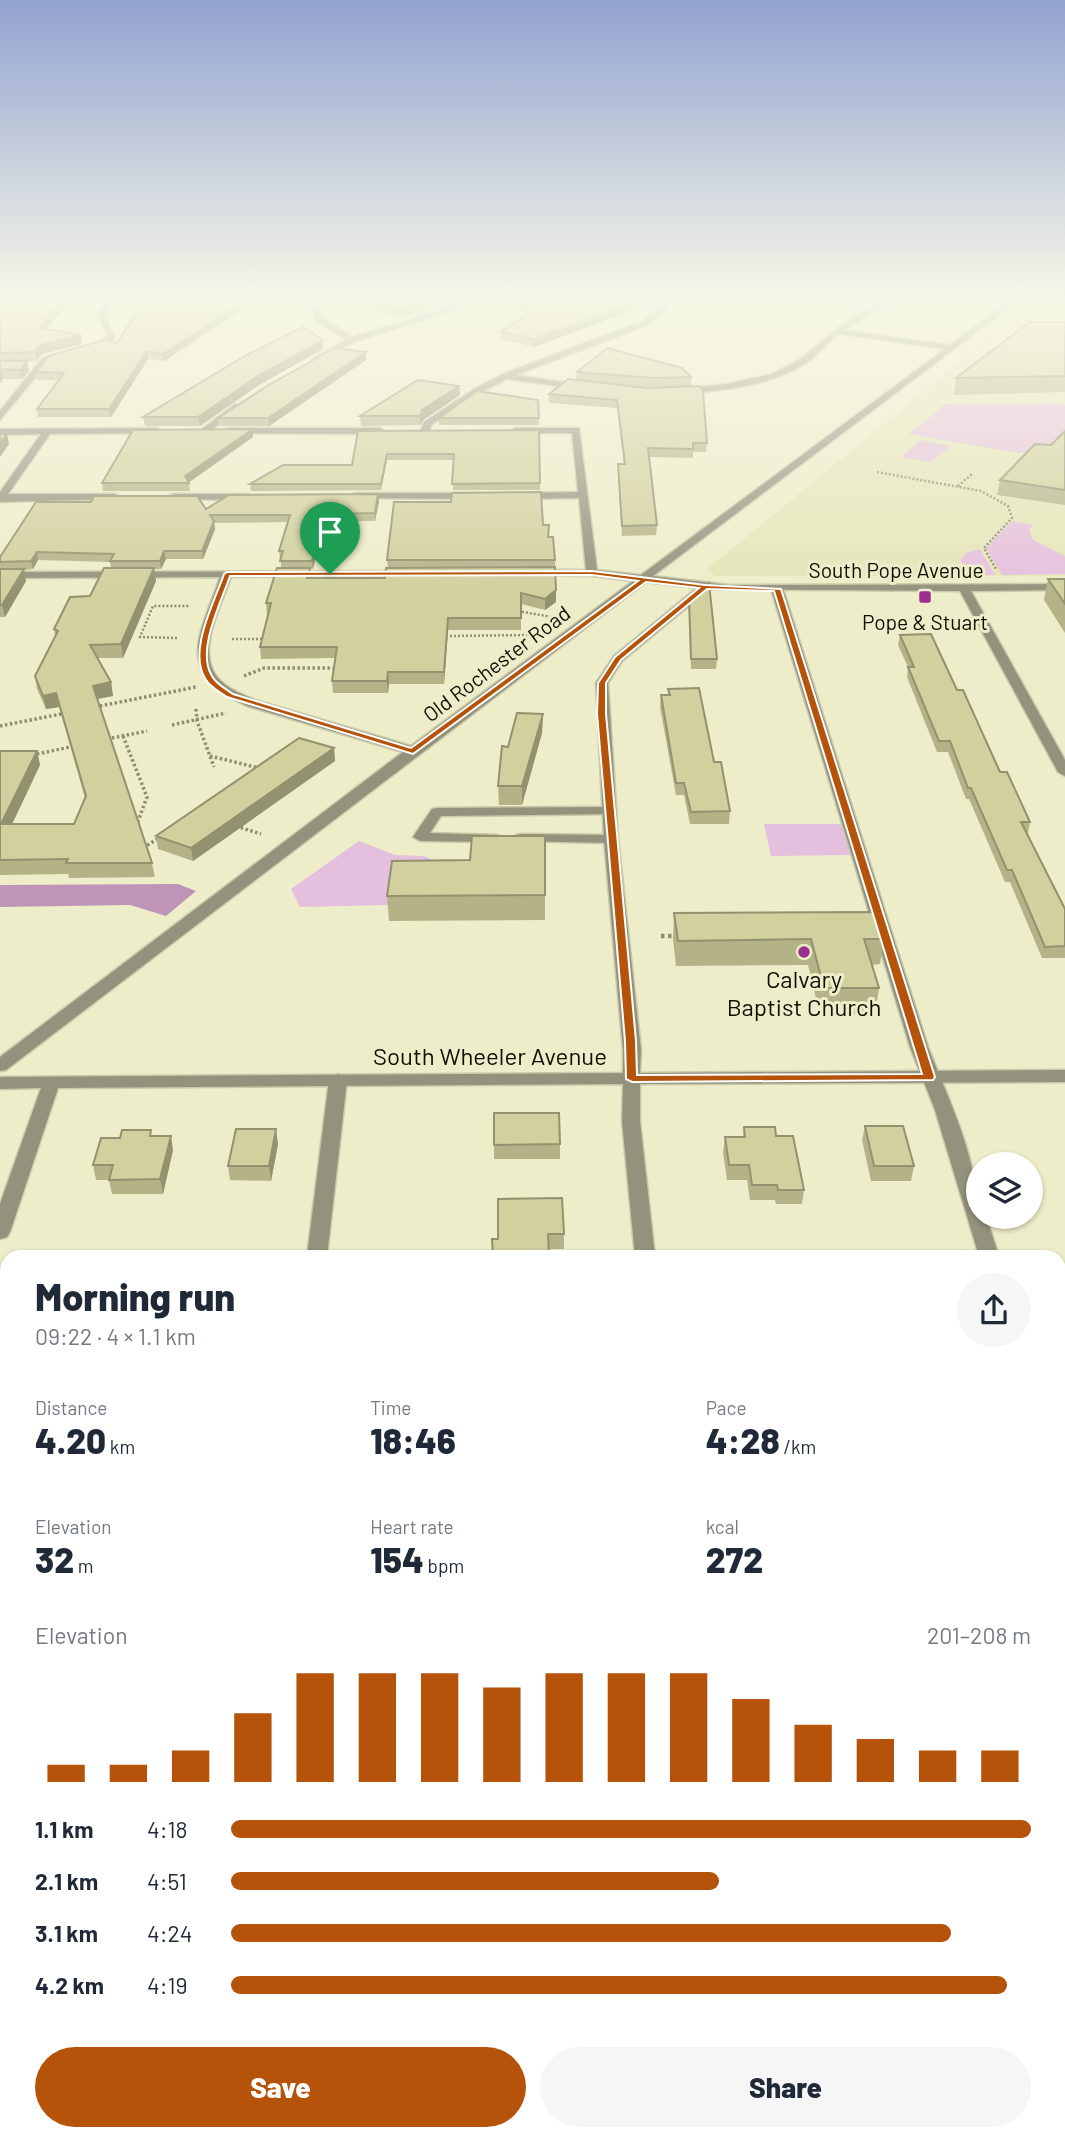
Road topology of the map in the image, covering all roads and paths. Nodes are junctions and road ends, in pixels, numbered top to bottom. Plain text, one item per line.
1 (15, 397) edge
2 (469, 397) edge
3 (887, 397) edge
4 (242, 403) edge
5 (0, 417) edge
6 (396, 430) edge
7 (409, 430) edge
8 (426, 430) junction
9 (440, 430) edge
10 (508, 430) edge
11 (165, 431) edge
12 (191, 431) edge
13 (205, 431) junction
14 (0, 432) edge
15 (47, 432) junction
16 (877, 472) dead end
17 (972, 474) dead end
18 (958, 486) junction
19 (583, 495) junction
20 (351, 496) edge
21 (487, 496) edge
22 (501, 496) edge
23 (132, 497) edge
24 (160, 497) edge
25 (255, 497) edge
26 (0, 498) edge
27 (416, 573) edge
28 (513, 573) edge
29 (592, 573) junction
30 (227, 574) junction
31 (0, 575) edge
32 (1000, 576) dead end
33 (645, 580) junction
34 (705, 587) junction
35 (1065, 587) edge
36 (964, 588) junction
37 (777, 589) junction
38 (189, 606) dead end
39 (511, 611) edge
40 (558, 619) dead end
41 (534, 635) dead end
42 (450, 636) edge
43 (177, 638) dead end
44 (233, 639) dead end
45 (273, 639) edge
46 (345, 672) edge
47 (243, 677) dead end
48 (197, 687) dead end
49 (92, 708) edge
50 (196, 709) dead end
51 (236, 709) dead end
52 (79, 710) edge
53 (197, 721) junction
54 (172, 725) dead end
55 (0, 726) edge
56 (148, 731) dead end
57 (123, 736) junction
58 (99, 741) edge
59 (86, 744) edge
60 (413, 751) junction
61 (210, 756) junction
62 (25, 757) edge
63 (214, 767) dead end
64 (1065, 772) edge
65 (251, 777) edge
66 (610, 811) junction
67 (229, 824) edge
68 (165, 834) edge
69 (261, 834) dead end
70 (133, 835) edge
71 (611, 839) junction
72 (137, 848) edge
73 (661, 936) dead end
74 (688, 936) edge
75 (0, 1066) edge
76 (1065, 1076) edge
77 (929, 1077) junction
78 (632, 1079) junction
79 (338, 1080) junction
80 (52, 1082) junction
81 (0, 1083) edge
82 (0, 1231) edge
83 (318, 1250) edge
84 (644, 1250) edge
85 (987, 1250) edge

1 - 5 street
2 - 8 street
3 - 33 street, Old Rochester Road
4 - 13 street
6 - 13 street
7 - 8 street
8 - 9 street
10 - 19 street
11 - 15 street
12 - 13 street
14 - 15 street
15 - 26 street
16 - 18 path
17 - 18 path
18 - 32 path
19 - 22 street
19 - 29 street
20 - 21 street
23 - 26 street
24 - 25 street
27 - 30 street
28 - 29 street, South Pope Avenue
29 - 33 street, South Pope Avenue
30 - 31 street
30 - 60 street
33 - 34 street, South Pope Avenue
33 - 60 street, Old Rochester Road
34 - 37 street, South Pope Avenue
34 - 66 street
35 - 36 street, South Pope Avenue
36 - 37 street, South Pope Avenue
36 - 64 street
37 - 77 street
38 - 43 path
39 - 40 path
41 - 42 path
44 - 45 path
46 - 47 path
48 - 49 path
50 - 53 path
51 - 53 path
52 - 55 path
53 - 54 path
53 - 61 path
56 - 57 path
57 - 58 path
57 - 70 path
59 - 62 path
60 - 75 street, Old Rochester Road
61 - 63 path
61 - 65 path
66 - 71 street
66 - 71 street
67 - 69 path
68 - 72 path
71 - 78 street
73 - 74 path
76 - 77 street, South Wheeler Avenue
77 - 78 street, South Wheeler Avenue
77 - 85 street
78 - 79 street, South Wheeler Avenue
78 - 84 street
79 - 80 street, South Wheeler Avenue
79 - 83 street
80 - 81 street, South Wheeler Avenue
80 - 82 street

